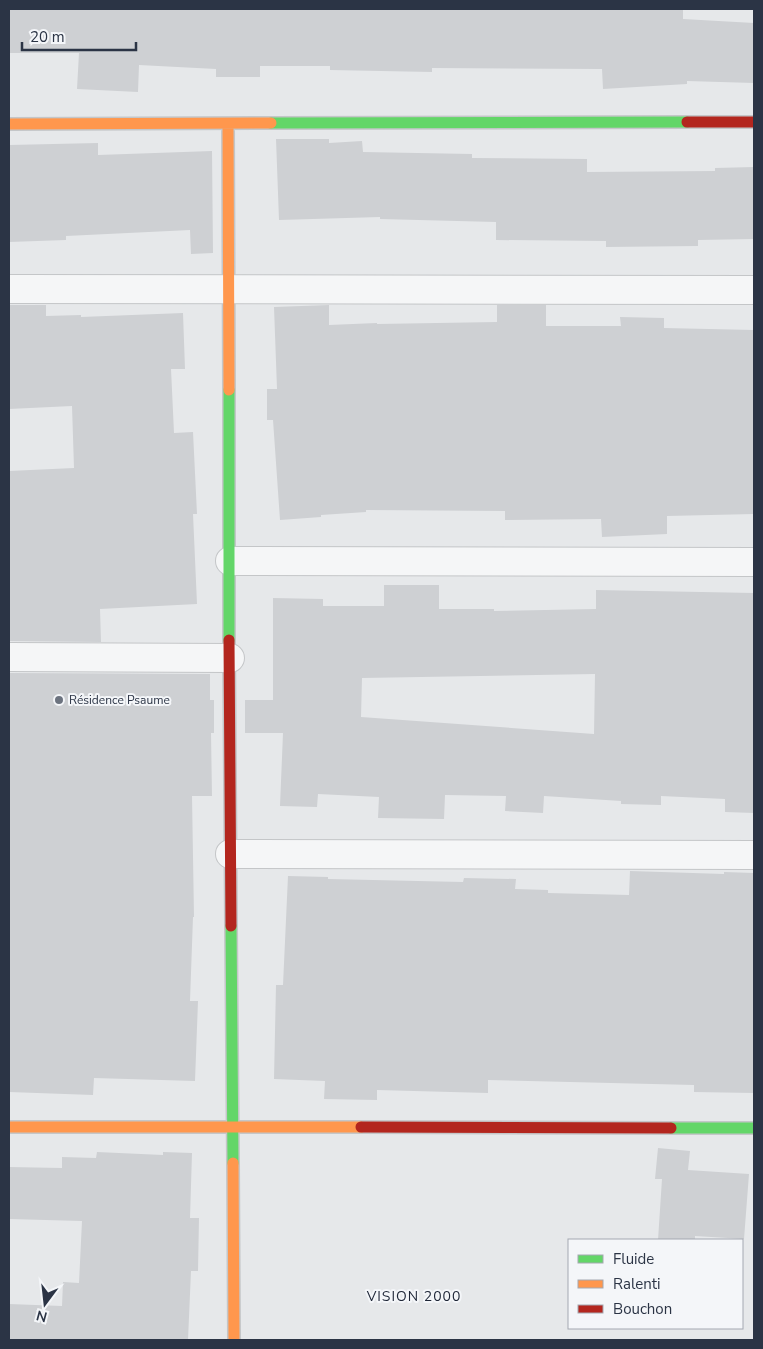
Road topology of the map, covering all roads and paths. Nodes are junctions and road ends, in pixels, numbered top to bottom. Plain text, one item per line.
1 (754, 122) edge
2 (9, 124) edge
3 (228, 124) junction
4 (9, 289) edge
5 (228, 289) junction
6 (754, 290) edge
7 (230, 561) junction
8 (754, 562) edge
9 (9, 657) edge
10 (230, 658) junction
11 (230, 854) junction
12 (754, 855) edge
13 (9, 1127) edge
14 (232, 1128) junction
15 (754, 1128) edge
16 (234, 1340) edge

1 - 3 street
2 - 3 street
3 - 5 street
4 - 5 street
5 - 6 street
5 - 7 street
7 - 8 street
7 - 10 street
9 - 10 street
10 - 11 street
11 - 12 street
11 - 14 street
13 - 14 street
14 - 15 street
14 - 16 street

